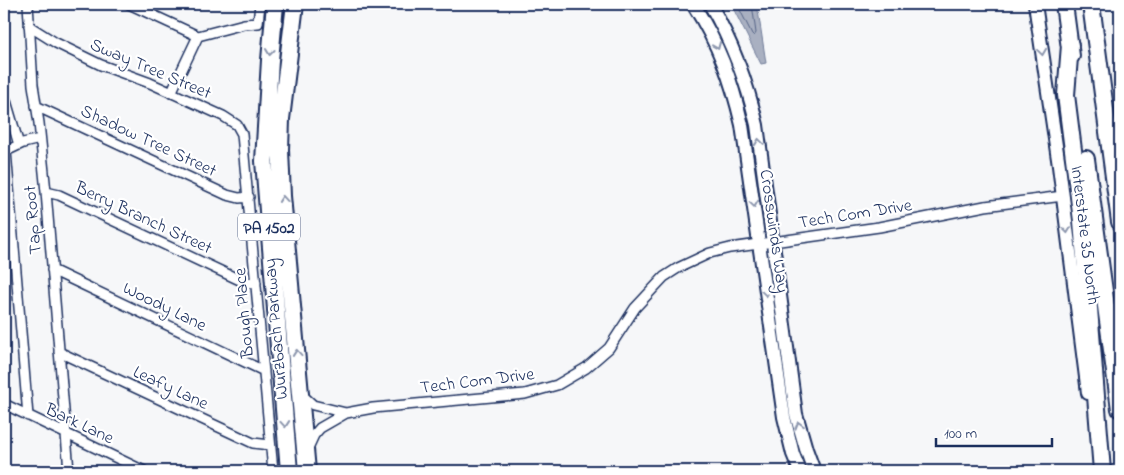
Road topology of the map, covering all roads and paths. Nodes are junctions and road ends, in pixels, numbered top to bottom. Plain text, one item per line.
1 (28, 4) edge
2 (129, 4) edge
3 (260, 4) edge
4 (276, 4) edge
5 (295, 4) edge
6 (693, 4) edge
7 (710, 4) edge
8 (1035, 4) edge
9 (1092, 4) edge
10 (1064, 5) edge
11 (29, 26) junction
12 (198, 36) junction
13 (1095, 41) junction
14 (1070, 45) junction
15 (171, 93) junction
16 (4, 94) edge
17 (36, 106) junction
18 (40, 139) junction
19 (19, 145) junction
20 (5, 151) edge
21 (245, 152) joint
22 (1120, 152) edge
23 (46, 192) junction
24 (1063, 196) junction
25 (249, 197) junction
26 (1120, 222) edge
27 (773, 243) junction
28 (760, 245) junction
29 (52, 270) junction
30 (256, 283) junction
31 (59, 352) junction
32 (264, 371) junction
33 (300, 393) junction
34 (4, 404) edge
35 (1120, 409) edge
36 (346, 413) junction
37 (28, 416) junction
38 (66, 435) junction
39 (270, 445) junction
40 (306, 453) junction
41 (69, 471) edge
42 (144, 471) edge
43 (273, 471) edge
44 (289, 471) edge
45 (307, 471) edge
46 (800, 471) edge
47 (814, 471) edge
48 (1100, 471) edge

1 - 11 street, Tap Root
2 - 12 street
3 - 12 street
4 -> 44 highway, Wurzbach Parkway / PA 1502
33 -> 5 highway, Wurzbach Parkway / PA 1502
6 -> 28 main road, Crosswinds Way
27 -> 7 main road, Crosswinds Way
8 -> 24 main road, Interstate 35 North
9 - 13 highway
10 - 14 highway
11 - 15 street, Sway Tree Street
11 - 17 street, Tap Root
12 - 15 street
13 - 22 highway
13 - 26 highway
14 - 35 highway
14 - 48 highway
15 - 21 street, Sway Tree Street
16 - 19 street
17 - 18 street, Tap Root
17 - 25 street, Shadow Tree Street
18 - 19 street
18 - 23 street, Tap Root
19 - 20 street
20 - 37 street
21 - 25 street, Bough Place
23 - 29 street, Tap Root
23 - 30 street, Berry Branch Street
24 - 27 street, Tech Com Drive
24 -> 48 main road, Interstate 35 North
25 - 30 street, Bough Place
27 - 28 street, Tech Com Drive
47 -> 27 main road, Crosswinds Way
28 - 36 street, Tech Com Drive
28 -> 46 main road, Crosswinds Way
29 - 31 street, Tap Root
29 - 32 street, Woody Lane
30 - 32 street, Bough Place
31 - 38 street, Tap Root
31 - 39 street, Leafy Lane
32 - 39 street, Bough Place
33 - 36 street, Tech Com Drive
33 - 40 highway, Wurzbach Parkway / PA 1502
34 - 37 street, Bark Lane
36 - 40 street, Tech Com Drive
37 - 38 street, Bark Lane
38 - 41 street, Tap Root
38 - 42 street, Bark Lane
39 - 43 street, Bough Place
40 - 45 highway, Wurzbach Parkway / PA 1502

